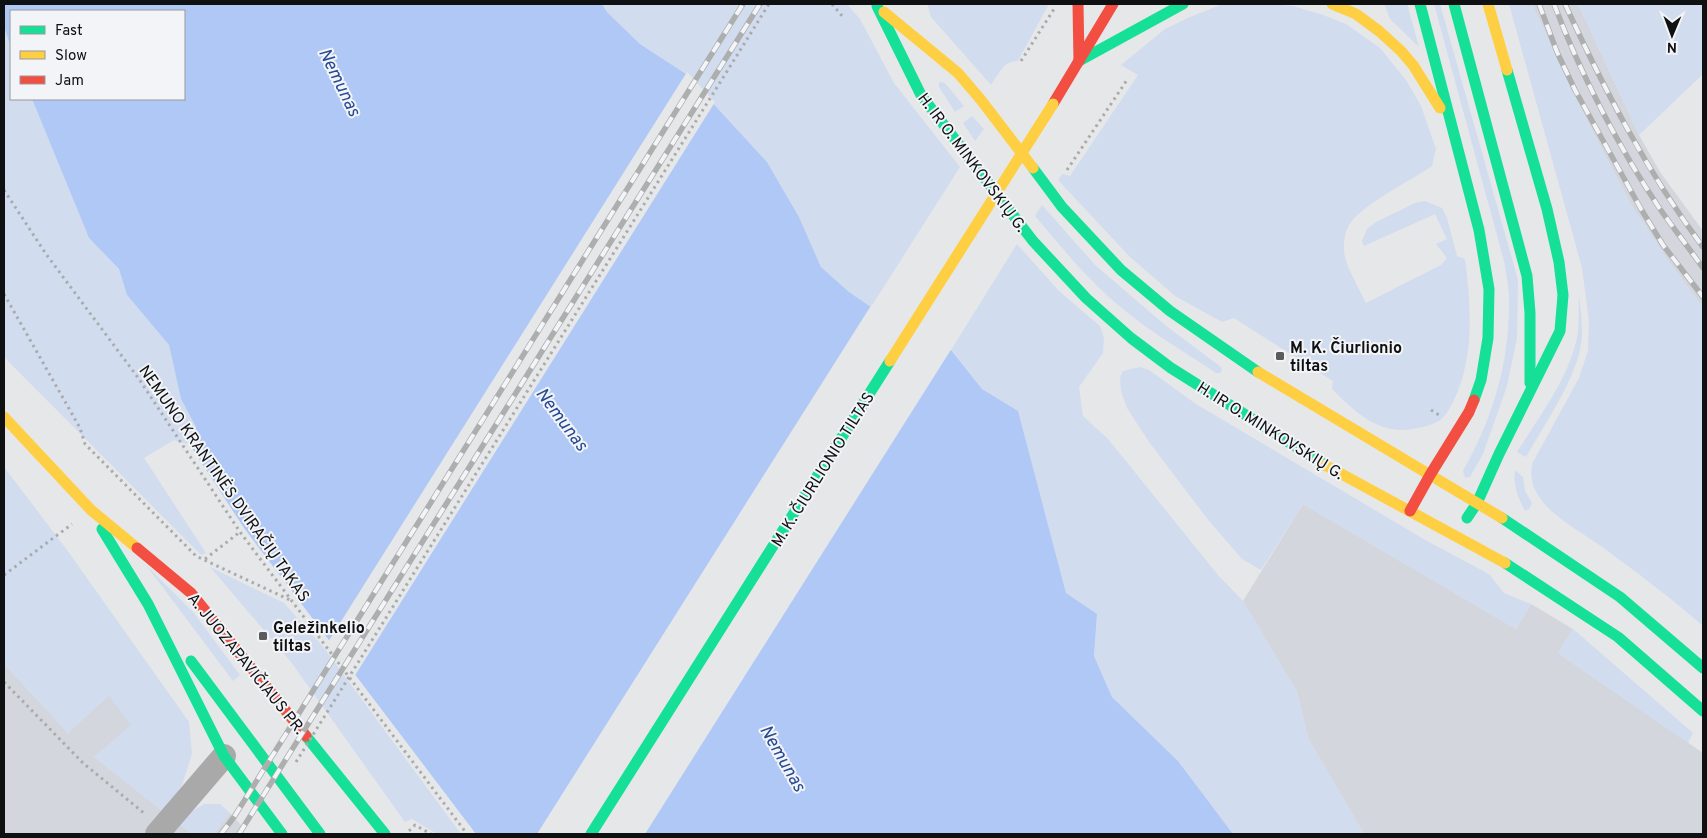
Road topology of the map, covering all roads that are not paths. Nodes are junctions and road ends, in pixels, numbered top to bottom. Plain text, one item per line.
1 (1078, 4) edge
2 (1113, 4) edge
3 (1183, 4) edge
4 (1332, 4) edge
5 (1420, 4) edge
6 (1454, 4) edge
7 (1488, 4) edge
8 (876, 5) edge
9 (1079, 61) junction
10 (1453, 129) junction
11 (1530, 390) junction
12 (4, 417) edge
13 (1430, 475) junction
14 (1477, 503) junction
15 (91, 510) junction
16 (1410, 511) junction
17 (1456, 536) junction
18 (148, 604) junction
19 (1703, 668) edge
20 (1703, 711) edge
21 (224, 756) junction
22 (160, 831) edge
23 (282, 834) edge
24 (320, 834) edge
25 (385, 834) edge
26 (591, 834) edge

1 - 9 main road
2 - 9 main road, M. K. ČIURLIONIO TILTAS
3 - 9 main road
4 - 10 main road
5 - 10 main road
6 - 11 main road
7 - 11 main road
8 - 13 main road, H. IR O. MINKOVSKIŲ G.
8 - 16 main road, H. IR O. MINKOVSKIŲ G.
9 - 26 main road, M. K. ČIURLIONIO TILTAS, bridge
10 - 13 main road
11 - 14 main road
12 - 15 main road, A. JUOZAPAVIČIAUS PR.
13 - 14 main road, H. IR O. MINKOVSKIŲ G.
13 - 16 main road
14 - 17 main road
14 - 19 main road, H. IR O. MINKOVSKIŲ G.
15 - 18 main road, A. JUOZAPAVIČIAUS PR.
15 - 25 main road, A. JUOZAPAVIČIAUS PR.
16 - 17 main road, H. IR O. MINKOVSKIŲ G.
17 - 20 main road, H. IR O. MINKOVSKIŲ G.
18 - 21 main road, A. JUOZAPAVIČIAUS PR.
18 - 24 main road, A. JUOZAPAVIČIAUS PR.
21 - 22 street
21 - 23 main road, A. JUOZAPAVIČIAUS PR.

